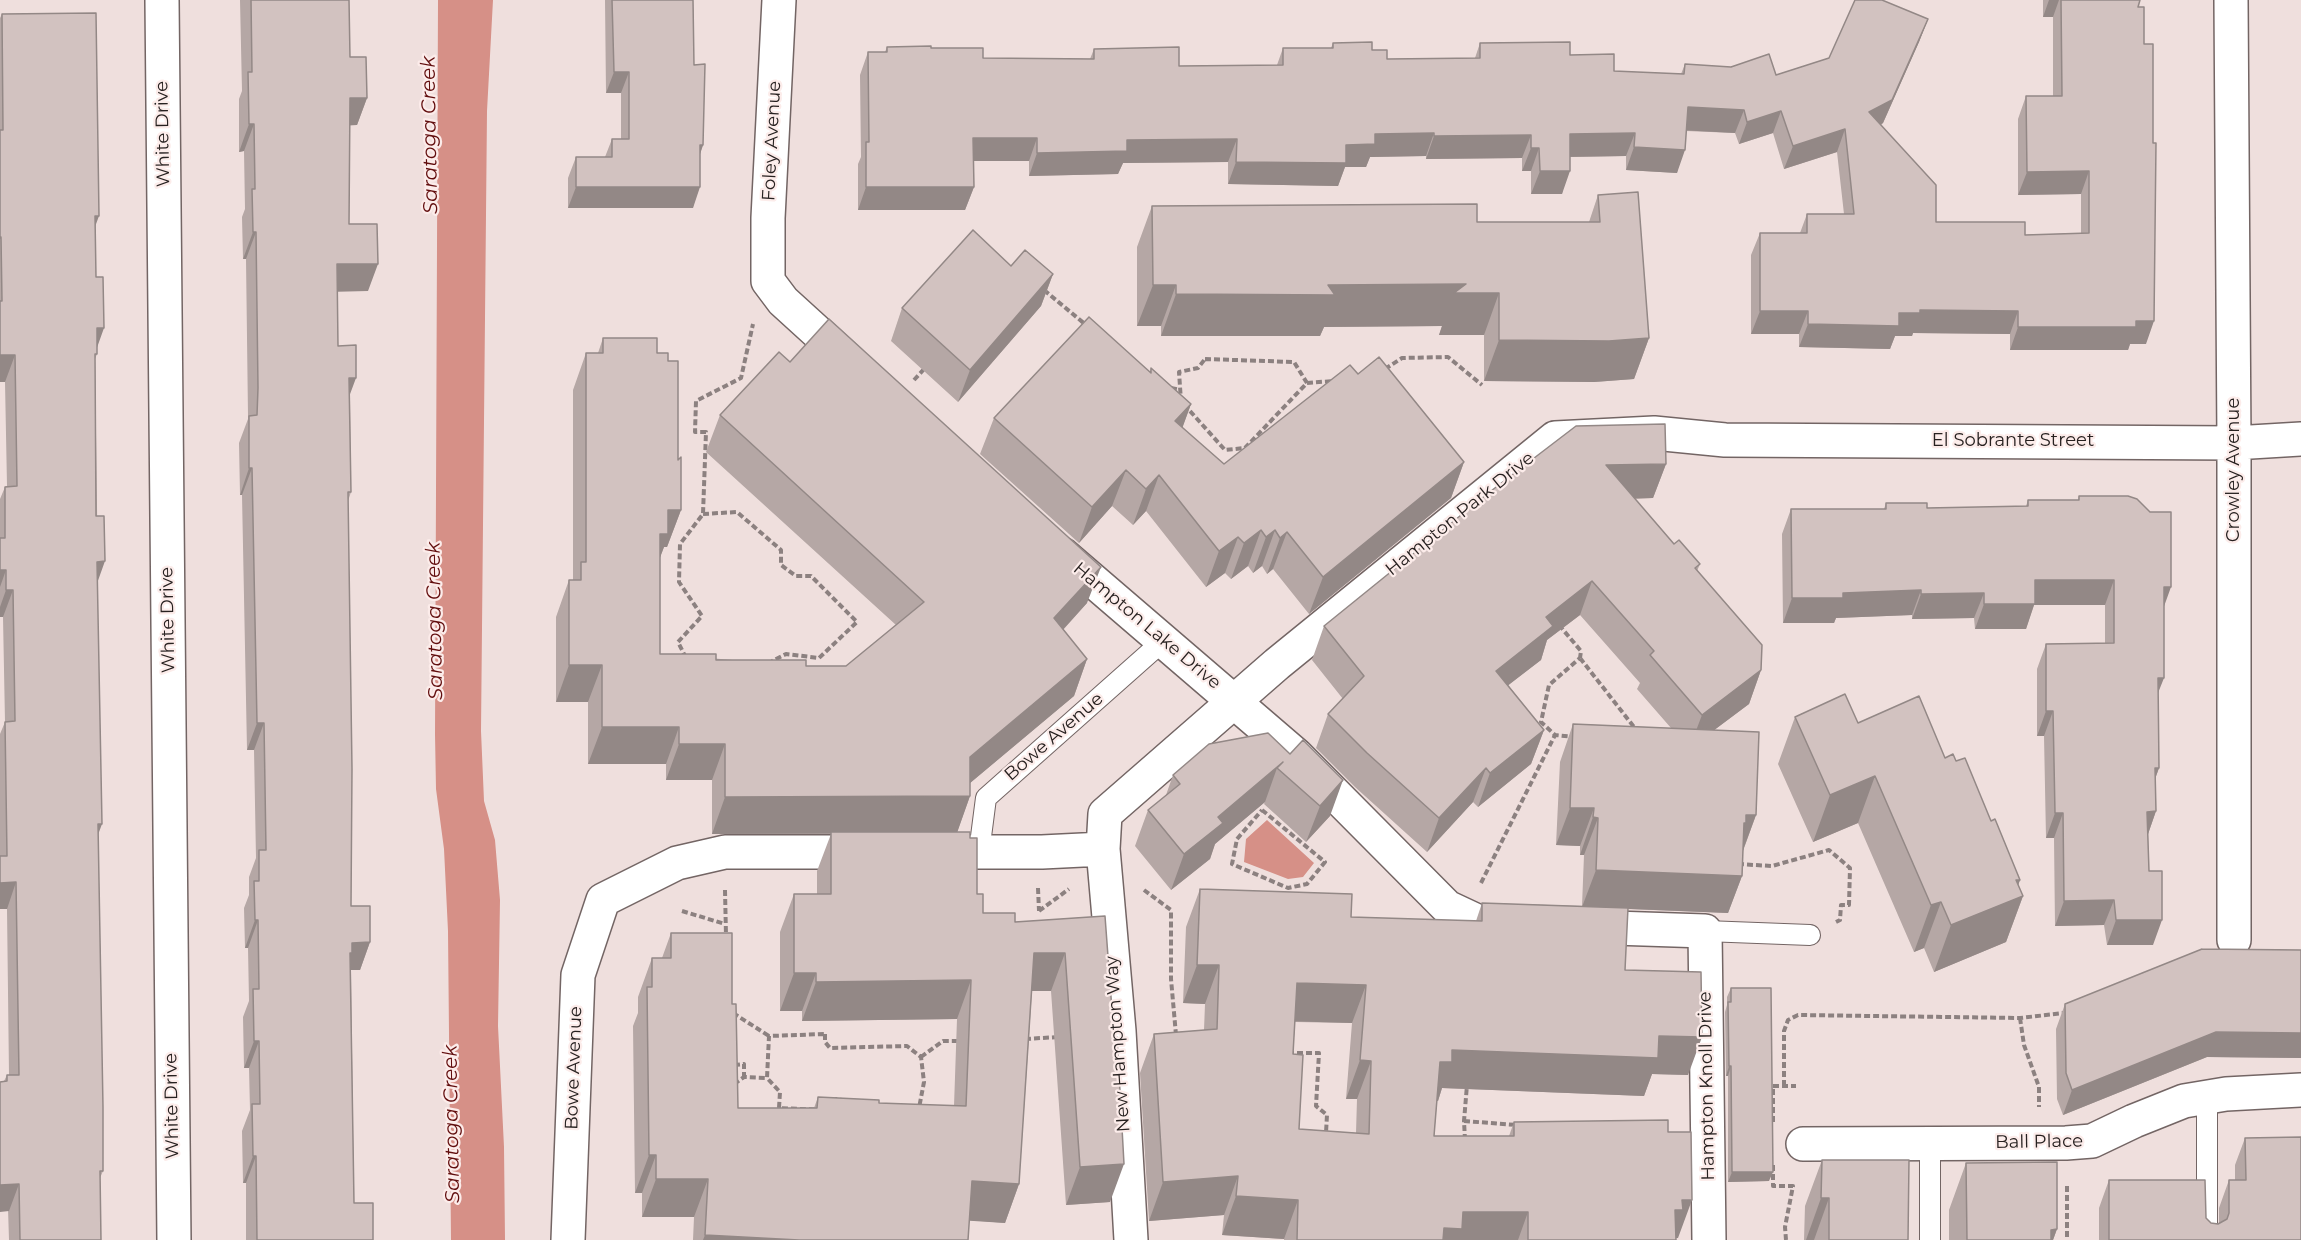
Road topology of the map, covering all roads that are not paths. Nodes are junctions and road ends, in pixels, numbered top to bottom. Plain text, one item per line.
1 (162, 0) edge
2 (779, 0) edge
3 (2231, 0) edge
4 (871, 381) edge
5 (2301, 439) edge
6 (1725, 440) joint
7 (2234, 443) junction
8 (1045, 538) edge
9 (1163, 641) junction
10 (1236, 702) junction
11 (1103, 849) junction
12 (979, 852) junction
13 (1706, 932) junction
14 (1810, 935) dead end
15 (2234, 940) dead end
16 (2301, 1090) edge
17 (2208, 1097) junction
18 (1803, 1144) dead end
19 (1930, 1144) junction
20 (174, 1240) edge
21 (568, 1240) edge
22 (1131, 1240) edge
23 (1709, 1240) edge
24 (1930, 1240) edge
25 (2207, 1240) edge

1 - 20 street, White Drive
2 - 4 street, Foley Avenue
3 - 7 street, Crowley Avenue
5 - 7 street, El Sobrante Street
6 - 7 street, El Sobrante Street
6 - 10 street, Hampton Park Drive
7 - 15 street, Crowley Avenue
8 - 9 street, Hampton Lake Drive
9 - 10 street, Hampton Lake Drive
9 - 12 lane, Bowe Avenue
10 - 11 street, Hampton Park Drive
10 - 13 street, Hampton Lake Drive
11 - 12 street
11 - 22 street, New Hampton Way
12 - 21 street, Bowe Avenue
13 - 14 lane
13 - 23 street, Hampton Knoll Drive
16 - 17 street, Ball Place
17 - 19 street, Ball Place
17 - 25 lane
18 - 19 street, Ball Place
19 - 24 lane

